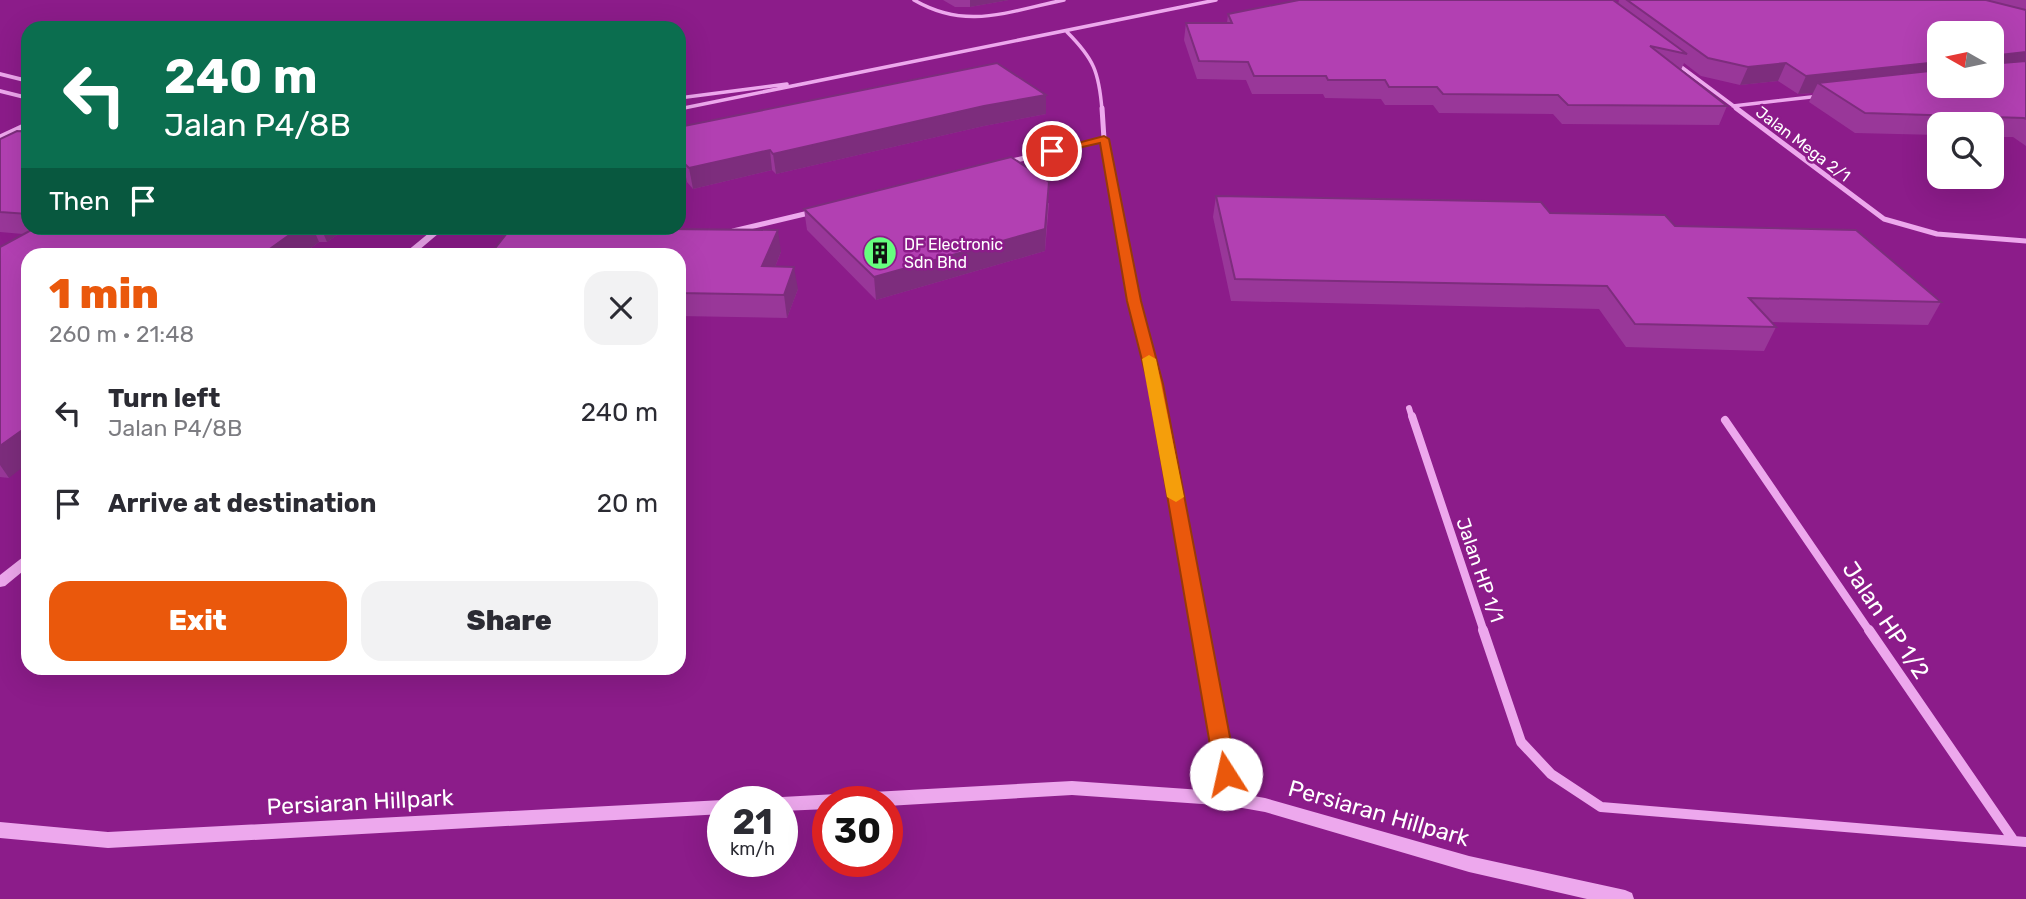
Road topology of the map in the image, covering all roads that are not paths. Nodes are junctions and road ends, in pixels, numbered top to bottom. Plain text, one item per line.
1 (914, 0) edge
2 (1063, 0) edge
3 (1216, 0) edge
4 (1067, 32) junction
5 (1668, 57) edge
6 (0, 74) edge
7 (836, 78) junction
8 (21, 79) edge
9 (0, 91) edge
10 (1829, 95) edge
11 (21, 96) edge
12 (686, 97) edge
13 (1733, 106) junction
14 (686, 108) edge
15 (21, 127) edge
16 (0, 137) edge
17 (1104, 139) junction
18 (998, 164) edge
19 (821, 210) edge
20 (727, 231) edge
21 (432, 235) edge
22 (2026, 241) edge
23 (415, 248) edge
24 (1409, 408) dead end
25 (1726, 421) dead end
26 (21, 566) edge
27 (0, 582) edge
28 (1231, 799) junction
29 (798, 802) edge
30 (707, 808) edge
31 (0, 830) edge
32 (2014, 841) junction
33 (2026, 842) edge
34 (1625, 899) edge

1 - 2 street
3 - 4 street
4 - 7 street
4 - 17 street
5 - 13 street, Jalan Mega 2/1
6 - 8 street
7 - 12 street
7 - 14 street
9 - 11 street
10 - 13 street
13 - 22 street, Jalan Mega 2/1
15 - 16 street
17 - 18 street
17 - 28 street
19 - 20 street
21 - 23 street
24 - 32 street, Jalan HP 1/1
25 - 32 street, Jalan HP 1/2
26 - 27 street
28 - 29 street, Persiaran Hillpark
28 - 34 street, Persiaran Hillpark
30 - 31 street, Persiaran Hillpark
32 - 33 street

